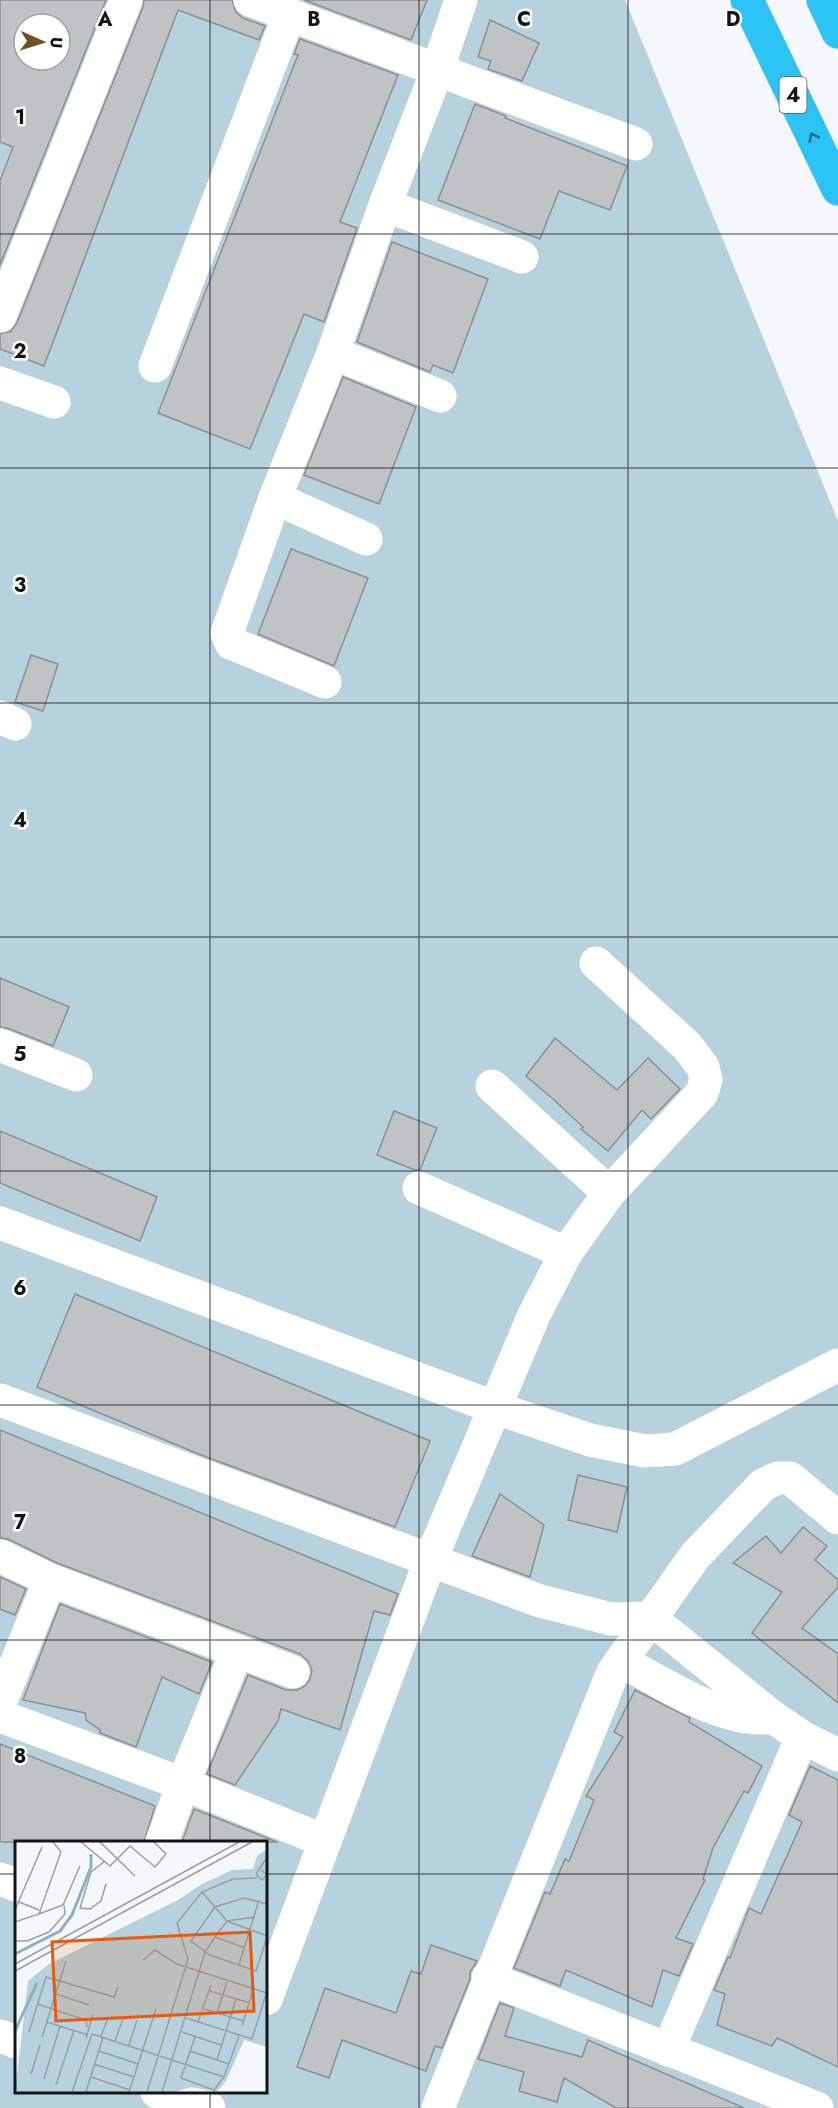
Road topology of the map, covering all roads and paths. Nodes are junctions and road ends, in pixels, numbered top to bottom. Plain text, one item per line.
1 (126, 0) edge
2 (250, 0) edge
3 (461, 0) edge
4 (747, 0) edge
5 (823, 0) edge
6 (289, 15) junction
7 (838, 32) edge
8 (437, 71) junction
9 (636, 144) dead end
10 (838, 189) edge
11 (385, 205) junction
12 (522, 257) dead end
13 (0, 316) edge
14 (333, 353) junction
15 (155, 366) dead end
16 (0, 382) edge
17 (440, 396) dead end
18 (54, 402) dead end
19 (275, 498) junction
20 (366, 539) dead end
21 (325, 682) dead end
22 (596, 963) dead end
23 (0, 1045) edge
24 (76, 1075) dead end
25 (492, 1086) dead end
26 (419, 1188) dead end
27 (609, 1193) junction
28 (0, 1223) edge
29 (566, 1253) junction
30 (838, 1365) edge
31 (0, 1400) edge
32 (496, 1408) junction
33 (838, 1518) edge
34 (0, 1556) edge
35 (430, 1561) junction
36 (50, 1580) junction
37 (650, 1618) junction
38 (237, 1651) junction
39 (621, 1661) junction
40 (293, 1672) dead end
41 (0, 1703) edge
42 (0, 1716) edge
43 (774, 1718) junction
44 (802, 1737) junction
45 (838, 1755) edge
46 (183, 1784) junction
47 (162, 1841) edge
48 (325, 1841) junction
49 (0, 1879) edge
50 (15, 1885) edge
51 (488, 1978) junction
52 (267, 1996) edge
53 (0, 2036) edge
54 (15, 2042) edge
55 (668, 2050) junction
56 (163, 2093) edge
57 (230, 2093) edge
58 (209, 2108) edge
59 (224, 2108) edge
60 (438, 2108) edge
61 (817, 2108) edge

1 - 13 street
2 - 6 street
3 - 8 street
10 -> 4 highway, 4
5 - 7 highway
6 - 8 street
6 - 15 street
8 - 9 street
8 - 11 street
11 - 12 street
11 - 14 street
14 - 17 street
14 - 19 street
16 - 18 street
19 - 20 street
19 - 21 street
22 - 27 street
23 - 24 street
25 - 27 street
26 - 29 street
27 - 29 street
28 - 32 street
29 - 32 street
30 - 32 street
31 - 35 street
32 - 35 street
33 - 37 street
34 - 36 street
35 - 37 street
35 - 48 street
36 - 38 street
36 - 41 street
37 - 39 street
37 - 43 street
38 - 40 street
38 - 46 street
39 - 43 street
39 - 51 street
42 - 46 street
43 - 44 street
44 - 45 street
44 - 55 street
46 - 47 street
46 - 48 street
48 - 52 street
49 - 50 street
51 - 55 street
51 - 60 street
53 - 54 street
55 - 61 street
56 - 58 street
57 - 59 street

